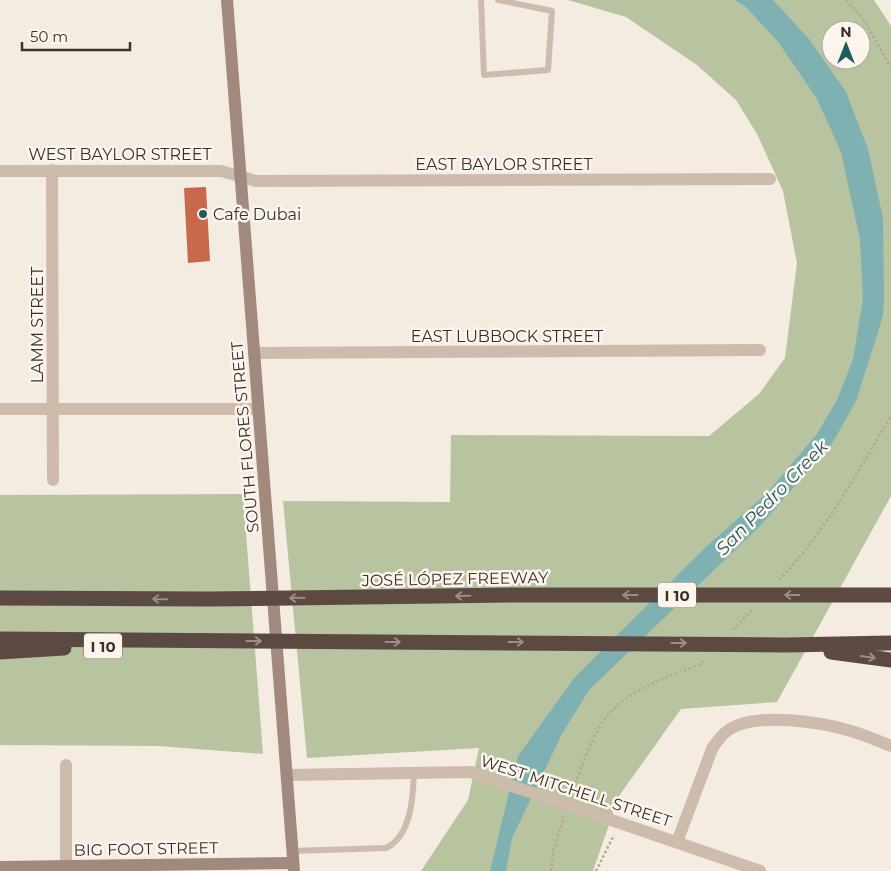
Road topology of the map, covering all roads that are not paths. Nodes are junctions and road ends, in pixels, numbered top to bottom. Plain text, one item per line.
1 (227, 0) edge
2 (481, 0) edge
3 (498, 0) edge
4 (52, 170) junction
5 (0, 171) edge
6 (240, 176) junction
7 (770, 180) dead end
8 (760, 350) dead end
9 (254, 354) junction
10 (0, 409) edge
11 (54, 409) junction
12 (258, 409) junction
13 (53, 480) dead end
14 (891, 588) edge
15 (841, 595) junction
16 (891, 595) edge
17 (0, 597) edge
18 (0, 638) edge
19 (206, 641) junction
20 (891, 643) edge
21 (778, 644) junction
22 (0, 652) edge
23 (891, 660) edge
24 (891, 746) edge
25 (66, 766) dead end
26 (414, 773) junction
27 (287, 775) junction
28 (677, 842) junction
29 (293, 862) edge
30 (0, 867) edge
31 (66, 867) junction
32 (752, 870) edge

1 - 6 main road, SOUTH FLORES STREET
2 - 3 lane
4 - 5 street, WEST BAYLOR STREET
4 - 6 street, WEST BAYLOR STREET
4 - 11 street, LAMM STREET
6 - 7 street, EAST BAYLOR STREET
6 - 9 main road, SOUTH FLORES STREET
8 - 9 street, EAST LUBBOCK STREET
9 - 12 main road, SOUTH FLORES STREET
10 - 11 street
11 - 12 street
11 - 13 street, LAMM STREET
12 - 27 main road, SOUTH FLORES STREET
14 - 15 highway
15 - 16 highway, JOSÉ LÓPEZ FREEWAY / I 10
15 -> 17 highway, JOSÉ LÓPEZ FREEWAY / I 10
18 - 19 highway
19 -> 21 highway, I 10
19 - 22 highway, I 10
20 - 21 highway, I 10
21 -> 23 highway
24 - 28 street
25 - 31 street
26 - 27 street, WEST MITCHELL STREET
26 - 28 street, WEST MITCHELL STREET
26 - 29 lane
27 - 29 main road, SOUTH FLORES STREET
28 - 32 street, WEST MITCHELL STREET
29 - 31 main road, BIG FOOT STREET
30 - 31 main road, BIG FOOT STREET

